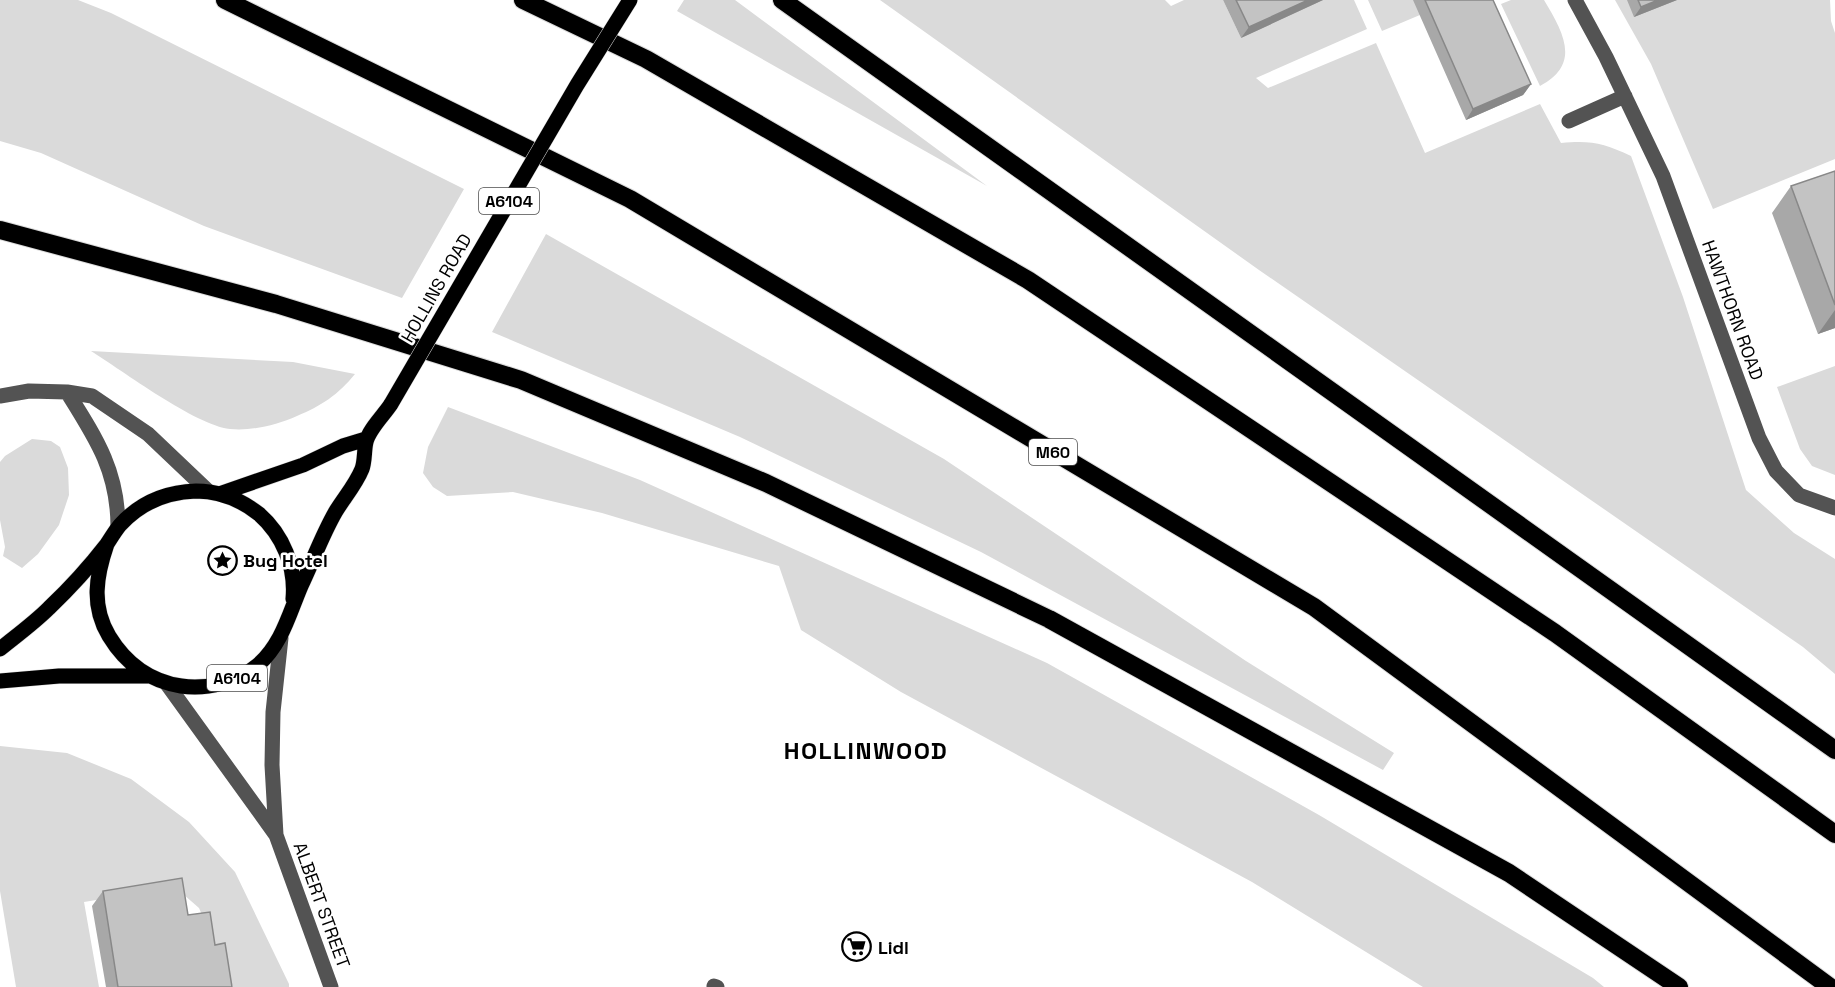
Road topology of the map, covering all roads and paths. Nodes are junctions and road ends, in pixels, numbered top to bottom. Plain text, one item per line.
1 (225, 0) edge
2 (523, 0) edge
3 (630, 0) edge
4 (782, 0) edge
5 (1575, 0) edge
6 (1625, 96) junction
7 (1569, 121) dead end
8 (0, 230) edge
9 (68, 392) junction
10 (0, 396) edge
11 (366, 439) junction
12 (214, 492) junction
13 (1835, 508) edge
14 (118, 527) junction
15 (107, 544) junction
16 (291, 608) junction
17 (280, 638) junction
18 (0, 649) edge
19 (148, 676) junction
20 (0, 681) edge
21 (167, 684) junction
22 (1835, 750) edge
23 (1835, 834) edge
24 (276, 836) junction
25 (331, 987) edge
26 (1679, 987) edge
27 (1830, 987) edge

1 - 27 highway, M60
2 - 23 highway
3 - 11 main road, HOLLINS ROAD / A6104, bridge
4 - 22 highway
5 - 6 street, HAWTHORN ROAD
6 - 7 street
6 - 13 street, HAWTHORN ROAD
8 - 26 highway
9 - 10 street
9 - 12 street
9 - 14 street
11 - 12 main road, HOLLINS ROAD / A6104
11 - 16 main road, HOLLINS ROAD / A6104
12 - 14 main road, HOLLINS ROAD / A6104
12 - 16 main road, HOLLINS ROAD / A6104
14 - 15 main road, HOLLINS ROAD / A6104
15 - 18 main road, HOLLINS ROAD / A6104
15 - 19 main road, HOLLINS ROAD / A6104
16 - 17 main road, HOLLINS ROAD / A6104
17 - 21 main road, HOLLINS ROAD / A6104
17 - 24 street, ALBERT STREET
19 - 20 main road, HOLLINS ROAD / A6104
19 - 21 main road, HOLLINS ROAD / A6104
21 - 24 street, ALBERT STREET
24 - 25 street, ALBERT STREET

